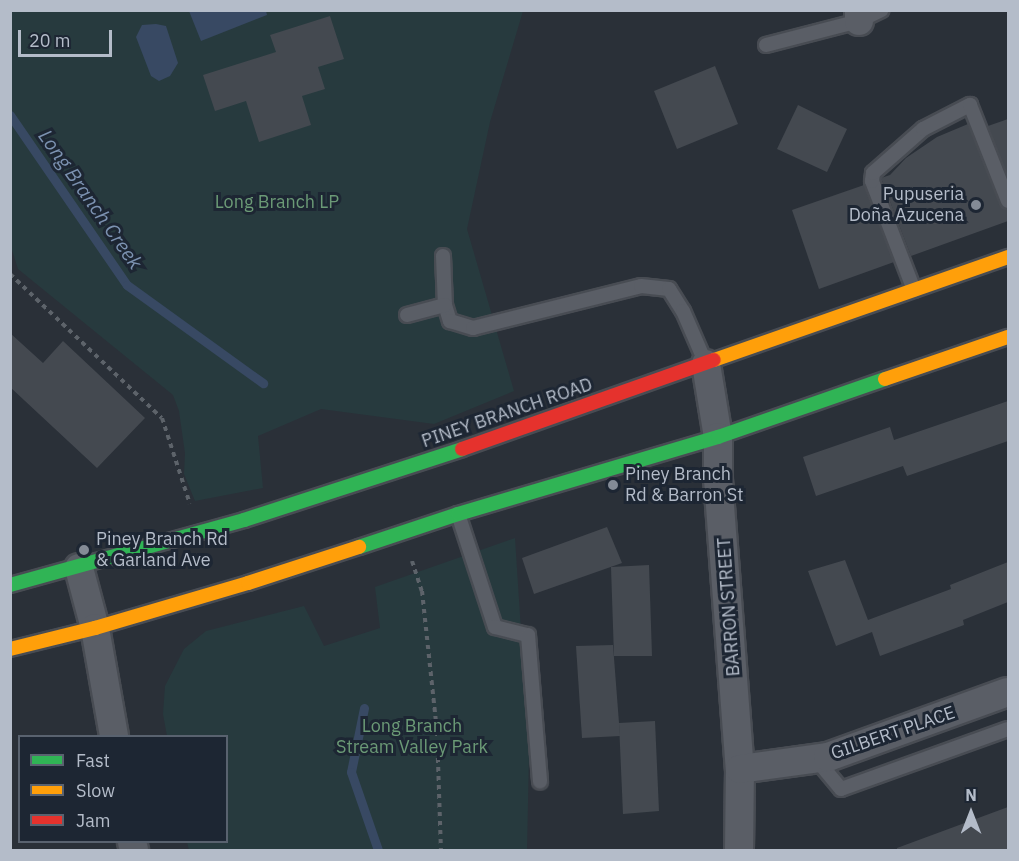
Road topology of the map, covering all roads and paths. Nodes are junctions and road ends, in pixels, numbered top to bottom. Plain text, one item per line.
1 (867, 14) edge
2 (766, 45) dead end
3 (1008, 201) edge
4 (443, 256) dead end
5 (1008, 257) edge
6 (10, 274) edge
7 (914, 292) junction
8 (445, 305) junction
9 (407, 315) dead end
10 (1008, 337) edge
11 (706, 364) junction
12 (718, 436) junction
13 (458, 514) junction
14 (194, 516) dead end
15 (403, 532) junction
16 (79, 568) junction
17 (10, 585) edge
18 (95, 628) junction
19 (10, 649) edge
20 (1008, 692) edge
21 (1008, 729) edge
22 (114, 735) edge
23 (816, 759) junction
24 (740, 769) junction
25 (540, 782) dead end
26 (441, 850) edge
27 (739, 850) edge

1 - 2 lane
3 - 7 lane
4 - 8 lane
5 - 7 main road, PINEY BRANCH ROAD
6 - 14 path
7 - 11 main road, PINEY BRANCH ROAD
8 - 9 lane
8 - 11 lane
10 - 12 main road
11 - 12 street, BARRON STREET
11 - 16 main road, PINEY BRANCH ROAD
12 - 13 main road
12 - 24 street, BARRON STREET
13 - 15 main road
13 - 25 lane
15 - 18 main road
15 - 26 path
16 - 17 main road, PINEY BRANCH ROAD
16 - 18 street
18 - 19 main road
18 - 22 street
20 - 23 street, GILBERT PLACE
21 - 23 lane
23 - 24 street, GILBERT PLACE
24 - 27 street, BARRON STREET

